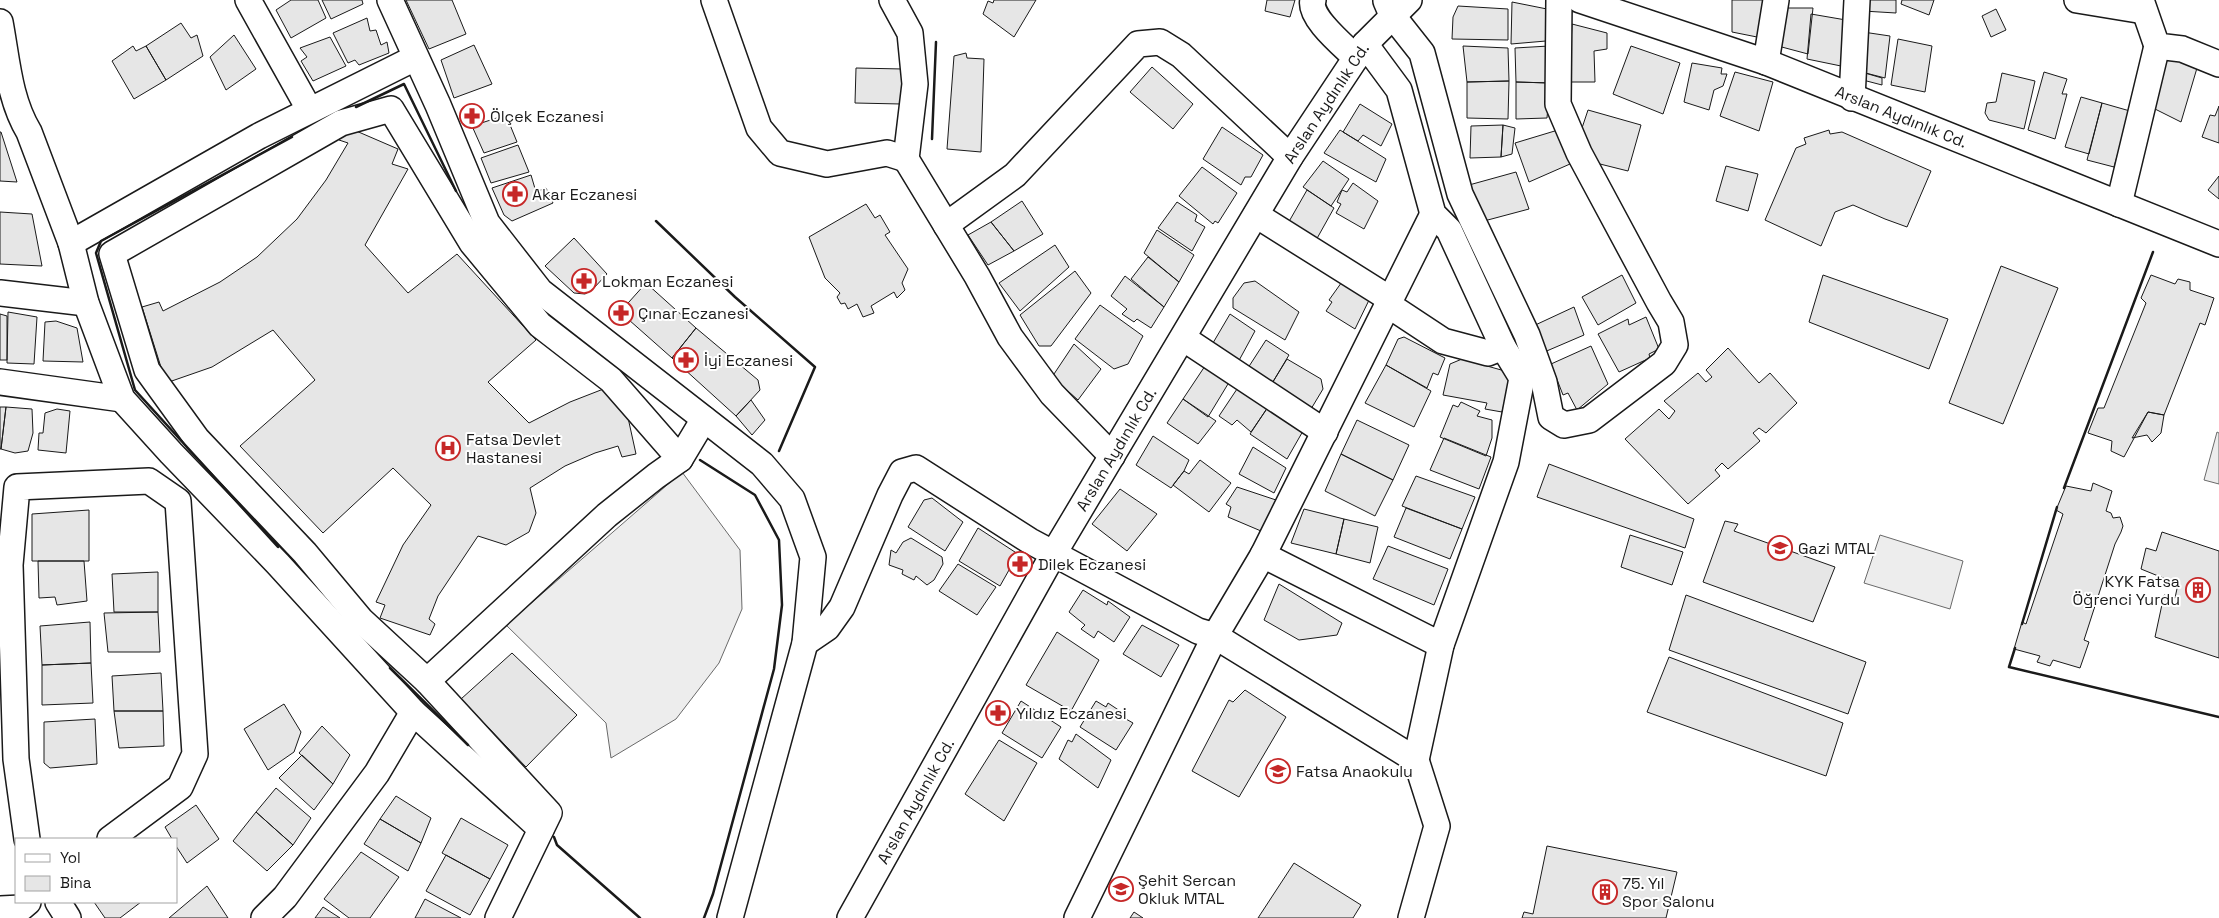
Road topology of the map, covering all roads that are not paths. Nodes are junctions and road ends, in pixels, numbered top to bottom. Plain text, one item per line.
1 (248, 0) edge
2 (390, 0) edge
3 (714, 0) edge
4 (892, 0) edge
5 (1313, 0) edge
6 (1558, 0) edge
7 (1580, 0) edge
8 (1776, 0) edge
9 (1857, 0) edge
10 (2077, 0) edge
11 (1396, 5) edge
12 (2142, 5) edge
13 (0, 22) edge
14 (2157, 46) junction
15 (1360, 51) junction
16 (416, 58) junction
17 (1766, 62) junction
18 (2219, 64) edge
19 (1852, 98) junction
20 (309, 109) junction
21 (9, 114) edge
22 (1290, 158) junction
23 (906, 159) junction
24 (2119, 204) junction
25 (1433, 214) junction
26 (1256, 215) junction
27 (946, 224) junction
28 (71, 243) junction
29 (2219, 244) edge
30 (0, 293) edge
31 (1388, 302) junction
32 (86, 303) junction
33 (1183, 338) junction
34 (1503, 347) junction
35 (0, 382) edge
36 (122, 399) junction
37 (704, 419) junction
38 (1325, 432) junction
39 (171, 453) junction
40 (1112, 456) junction
41 (680, 459) junction
42 (161, 489) junction
43 (1054, 553) junction
44 (1263, 555) junction
45 (1215, 636) junction
46 (805, 643) junction
47 (1441, 645) junction
48 (427, 681) junction
49 (413, 712) junction
50 (1416, 760) junction
51 (541, 829) junction
52 (27, 838) edge
53 (111, 838) edge
54 (27, 903) edge
55 (59, 903) edge
56 (0, 909) edge
57 (68, 918) edge
58 (264, 918) edge
59 (498, 918) edge
60 (730, 918) edge
61 (850, 918) edge
62 (1077, 918) edge
63 (1412, 918) edge

1 - 20 street
2 - 16 street
3 - 23 street
4 - 23 street
5 - 15 street
6 - 11 street
7 - 17 street, Arslan Aydınlık Cd.
8 - 17 street
9 - 19 street
10 - 12 street
11 - 15 street, Arslan Aydınlık Cd.
12 - 14 street
13 - 21 street
14 - 18 street
14 - 24 street
15 - 22 street, Arslan Aydınlık Cd.
15 - 25 street
16 - 20 street
16 - 37 street
17 - 19 street, Arslan Aydınlık Cd.
19 - 24 street, Arslan Aydınlık Cd.
20 - 28 street
21 - 28 street
22 - 26 street, Arslan Aydınlık Cd.
22 - 27 street
23 - 27 street
24 - 29 street, Arslan Aydınlık Cd.
25 - 31 street
25 - 34 street
26 - 31 street
26 - 33 street, Arslan Aydınlık Cd.
27 - 40 street
28 - 32 street
30 - 32 street
31 - 34 street
31 - 38 street
32 - 36 street
33 - 38 street
33 - 40 street, Arslan Aydınlık Cd.
34 - 47 street
35 - 36 street
36 - 39 street
37 - 41 street
37 - 46 street
38 - 44 street
39 - 42 street
39 - 49 street
40 - 43 street, Arslan Aydınlık Cd.
41 - 48 street
41 - 48 street
42 - 52 street
42 - 53 street
43 - 45 street
43 - 46 street
43 - 61 street, Arslan Aydınlık Cd.
44 - 45 street
44 - 47 street
45 - 50 street
45 - 62 street
46 - 60 street
47 - 50 street
48 - 51 street
49 - 51 street
49 - 58 street
50 - 63 street
51 - 59 street
54 - 56 street
55 - 57 street

